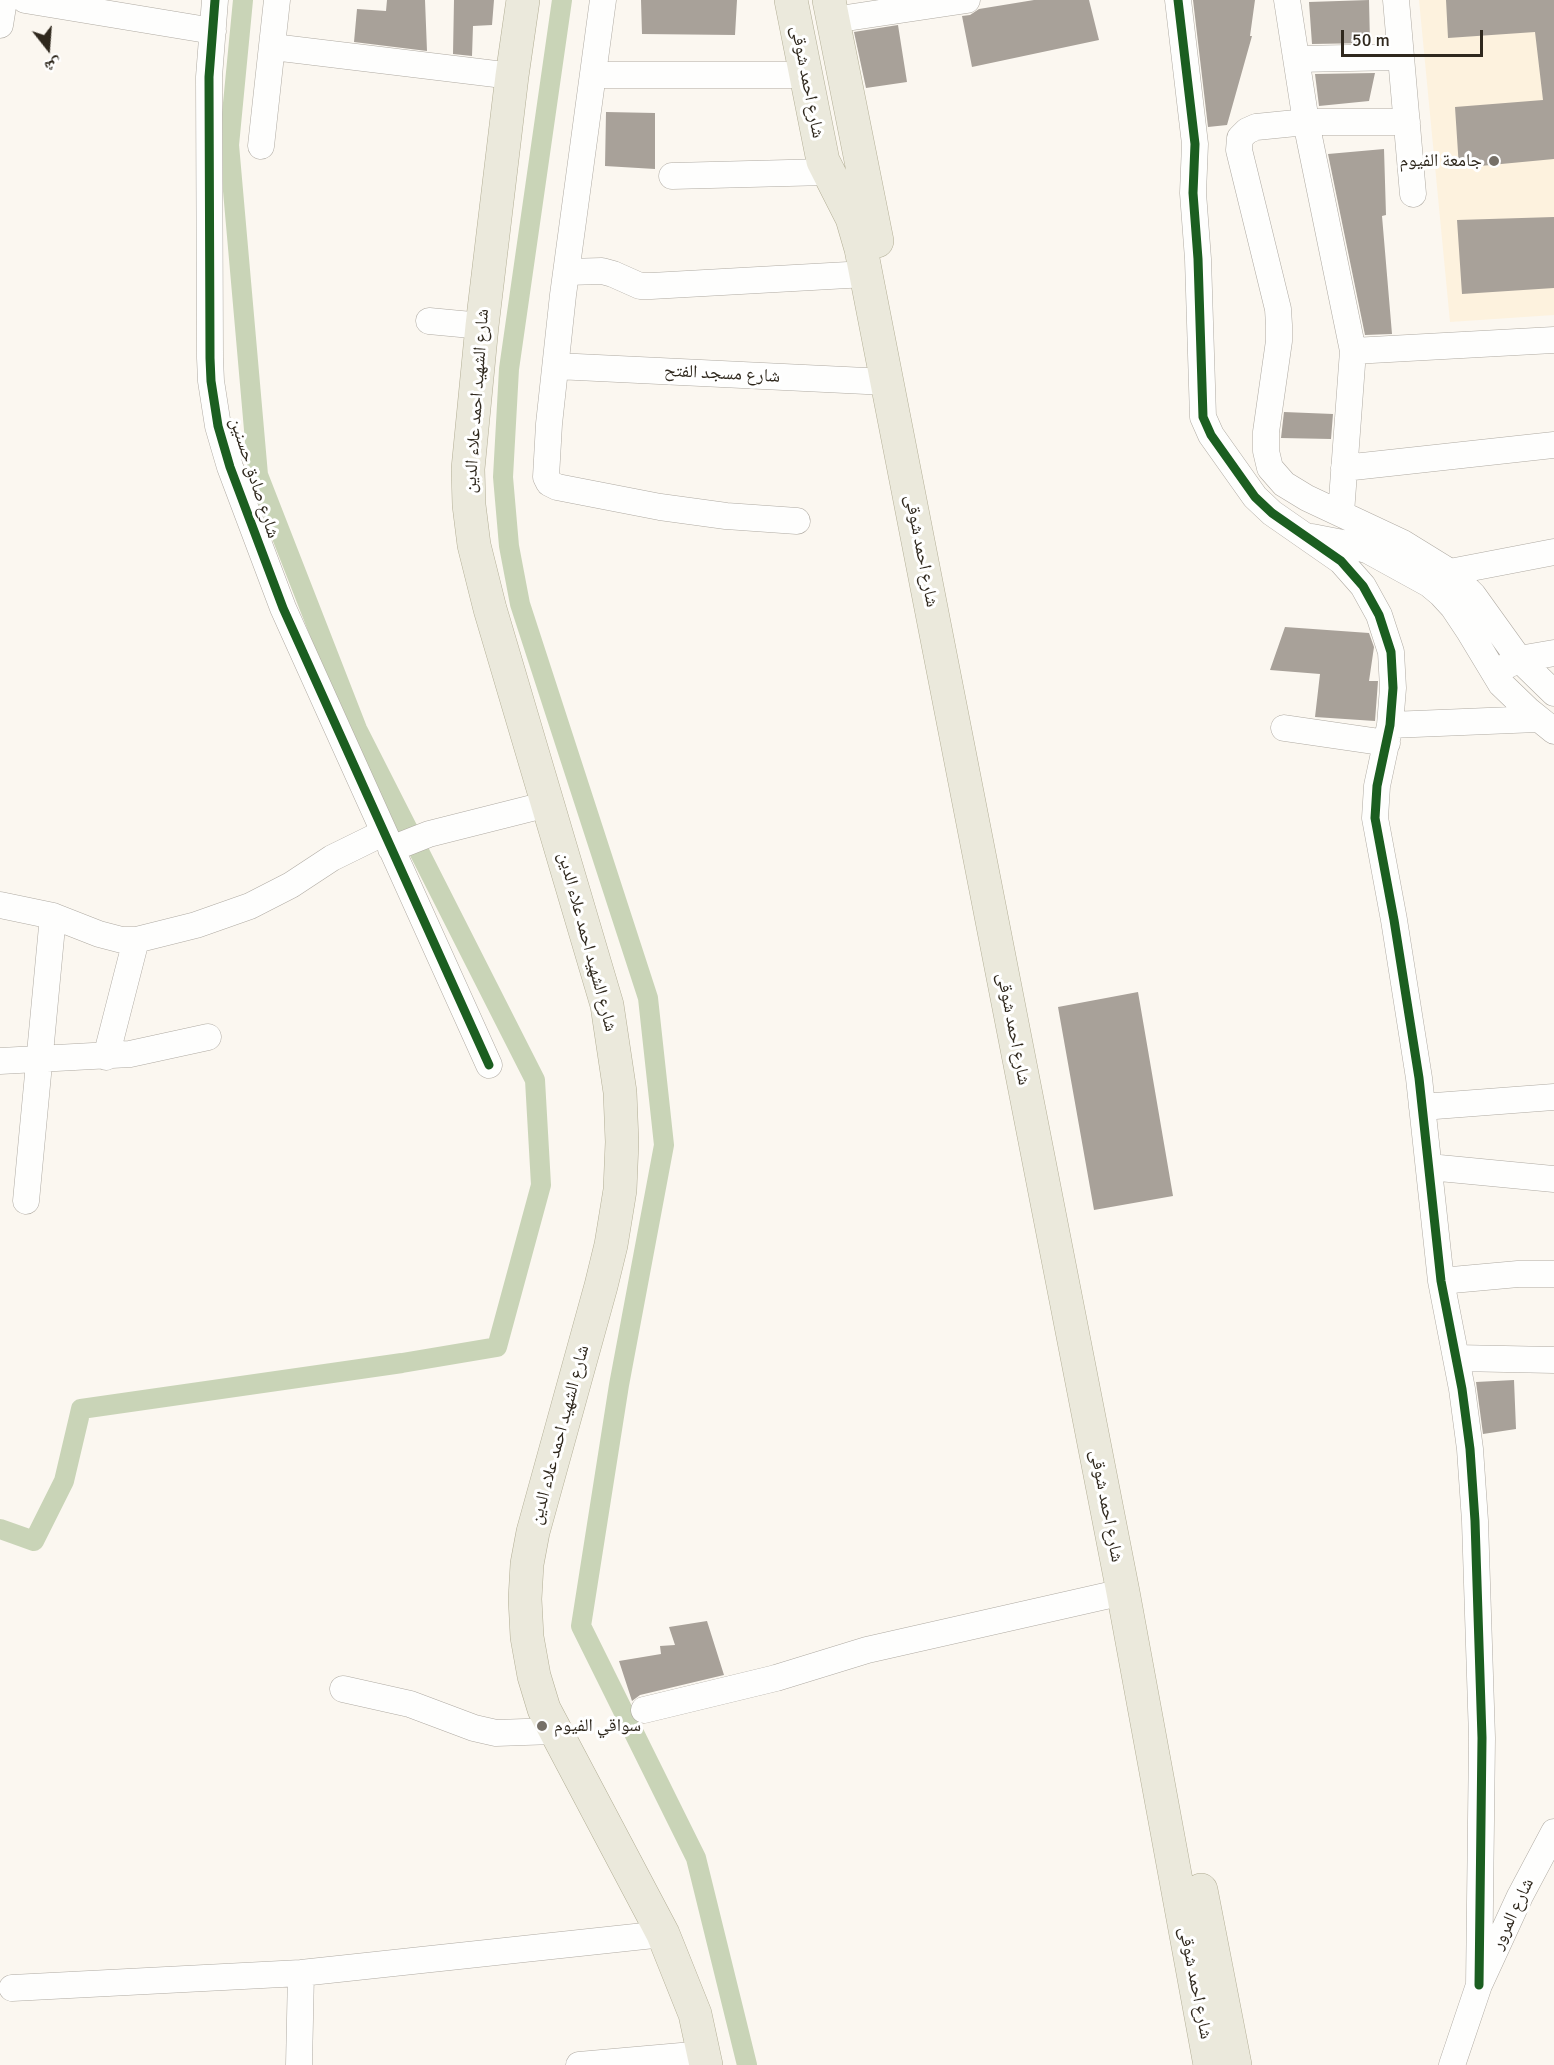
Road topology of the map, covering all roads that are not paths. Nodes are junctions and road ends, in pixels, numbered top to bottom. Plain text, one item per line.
1 (4, 0) edge
2 (25, 0) edge
3 (215, 0) edge
4 (277, 0) edge
5 (523, 0) edge
6 (603, 0) edge
7 (791, 0) edge
8 (967, 0) edge
9 (1178, 0) edge
10 (1287, 0) edge
11 (1396, 0) edge
12 (831, 10) edge
13 (0, 25) edge
14 (213, 31) junction
15 (273, 47) junction
16 (1401, 57) junction
17 (1296, 59) junction
18 (594, 75) junction
19 (806, 75) junction
20 (512, 76) junction
21 (1306, 122) junction
22 (1407, 122) junction
23 (857, 141) junction
24 (261, 146) dead end
25 (823, 161) junction
26 (672, 176) dead end
27 (1413, 194) dead end
28 (567, 272) junction
29 (866, 274) junction
30 (429, 321) dead end
31 (482, 326) junction
32 (1554, 340) edge
33 (1353, 351) junction
34 (556, 366) junction
35 (888, 381) junction
36 (1554, 445) edge
37 (1344, 468) junction
38 (1341, 513) junction
39 (797, 521) dead end
40 (1306, 536) junction
41 (1554, 552) edge
42 (1450, 572) junction
43 (1554, 653) edge
44 (1520, 659) junction
45 (1493, 672) junction
46 (1554, 693) edge
47 (1546, 725) edge
48 (1284, 728) dead end
49 (1388, 734) junction
50 (548, 804) junction
51 (392, 841) junction
52 (0, 905) edge
53 (53, 916) junction
54 (136, 940) junction
55 (208, 1037) dead end
56 (106, 1057) junction
57 (39, 1060) junction
58 (0, 1061) edge
59 (489, 1065) dead end
60 (1554, 1097) edge
61 (1422, 1107) junction
62 (1429, 1167) junction
63 (1554, 1179) edge
64 (26, 1201) dead end
65 (1554, 1274) edge
66 (1441, 1281) junction
67 (1456, 1358) junction
68 (1554, 1360) edge
69 (1123, 1592) junction
70 (343, 1689) dead end
71 (644, 1710) dead end
72 (554, 1731) junction
73 (1554, 1832) edge
74 (663, 1934) junction
75 (301, 1972) junction
76 (1479, 1985) junction
77 (12, 1988) dead end
78 (705, 2060) edge
79 (299, 2065) edge
80 (579, 2065) edge
81 (1210, 2065) edge
82 (1235, 2065) edge
83 (1452, 2065) edge

1 - 13 street
2 - 14 street
3 - 14 street, شارع صادق حسنين
4 - 15 street
5 - 20 main road, شارع الشهيد احمد علاء الدين
6 - 18 street
7 - 19 main road, شارع احمد شوقى
8 - 12 street
9 - 40 street
10 - 17 street
11 - 16 street
12 - 23 main road, شارع احمد شوقى
14 - 51 street, شارع صادق حسنين
15 - 20 street
15 - 24 street
16 - 17 street
16 - 22 street
17 - 21 street
18 - 19 street
18 - 28 street
19 - 25 main road, شارع احمد شوقى
20 - 31 main road, شارع الشهيد احمد علاء الدين
21 - 22 street
21 - 33 street
21 - 38 street
22 - 27 street
23 - 25 main road
23 - 82 main road, شارع احمد شوقى
25 - 26 street
25 - 29 main road, شارع احمد شوقى
28 - 29 street
28 - 34 street
29 - 35 main road, شارع احمد شوقى
30 - 31 street
31 - 50 main road, شارع الشهيد احمد علاء الدين
32 - 33 street
33 - 37 street
34 - 35 street, شارع مسجد الفتح
34 - 39 street
35 - 69 main road, شارع احمد شوقى
36 - 37 street
37 - 38 street
38 - 42 street
40 - 45 street
40 - 49 street
41 - 42 street
42 - 44 street
43 - 44 street
44 - 45 street
44 - 46 street
45 - 47 street
47 - 49 street
48 - 49 street
49 - 61 street
50 - 51 street
50 - 72 main road, شارع الشهيد احمد علاء الدين
51 - 54 street
51 - 59 street, شارع صادق حسنين
52 - 53 street
53 - 54 street
53 - 57 street
54 - 56 street
55 - 56 street
56 - 57 street
57 - 58 street
57 - 64 street
60 - 61 street
61 - 62 street
62 - 63 street
62 - 66 street
65 - 66 street
66 - 67 street
67 - 68 street
67 - 76 street
69 - 71 street
69 - 81 main road, شارع احمد شوقى
70 - 72 street
72 - 74 main road, شارع الشهيد احمد علاء الدين
73 - 76 street, شارع المرور
74 - 75 street
74 - 78 main road, شارع الشهيد احمد علاء الدين
75 - 77 street
75 - 79 street
76 - 83 street, شارع المرور
78 - 80 street

